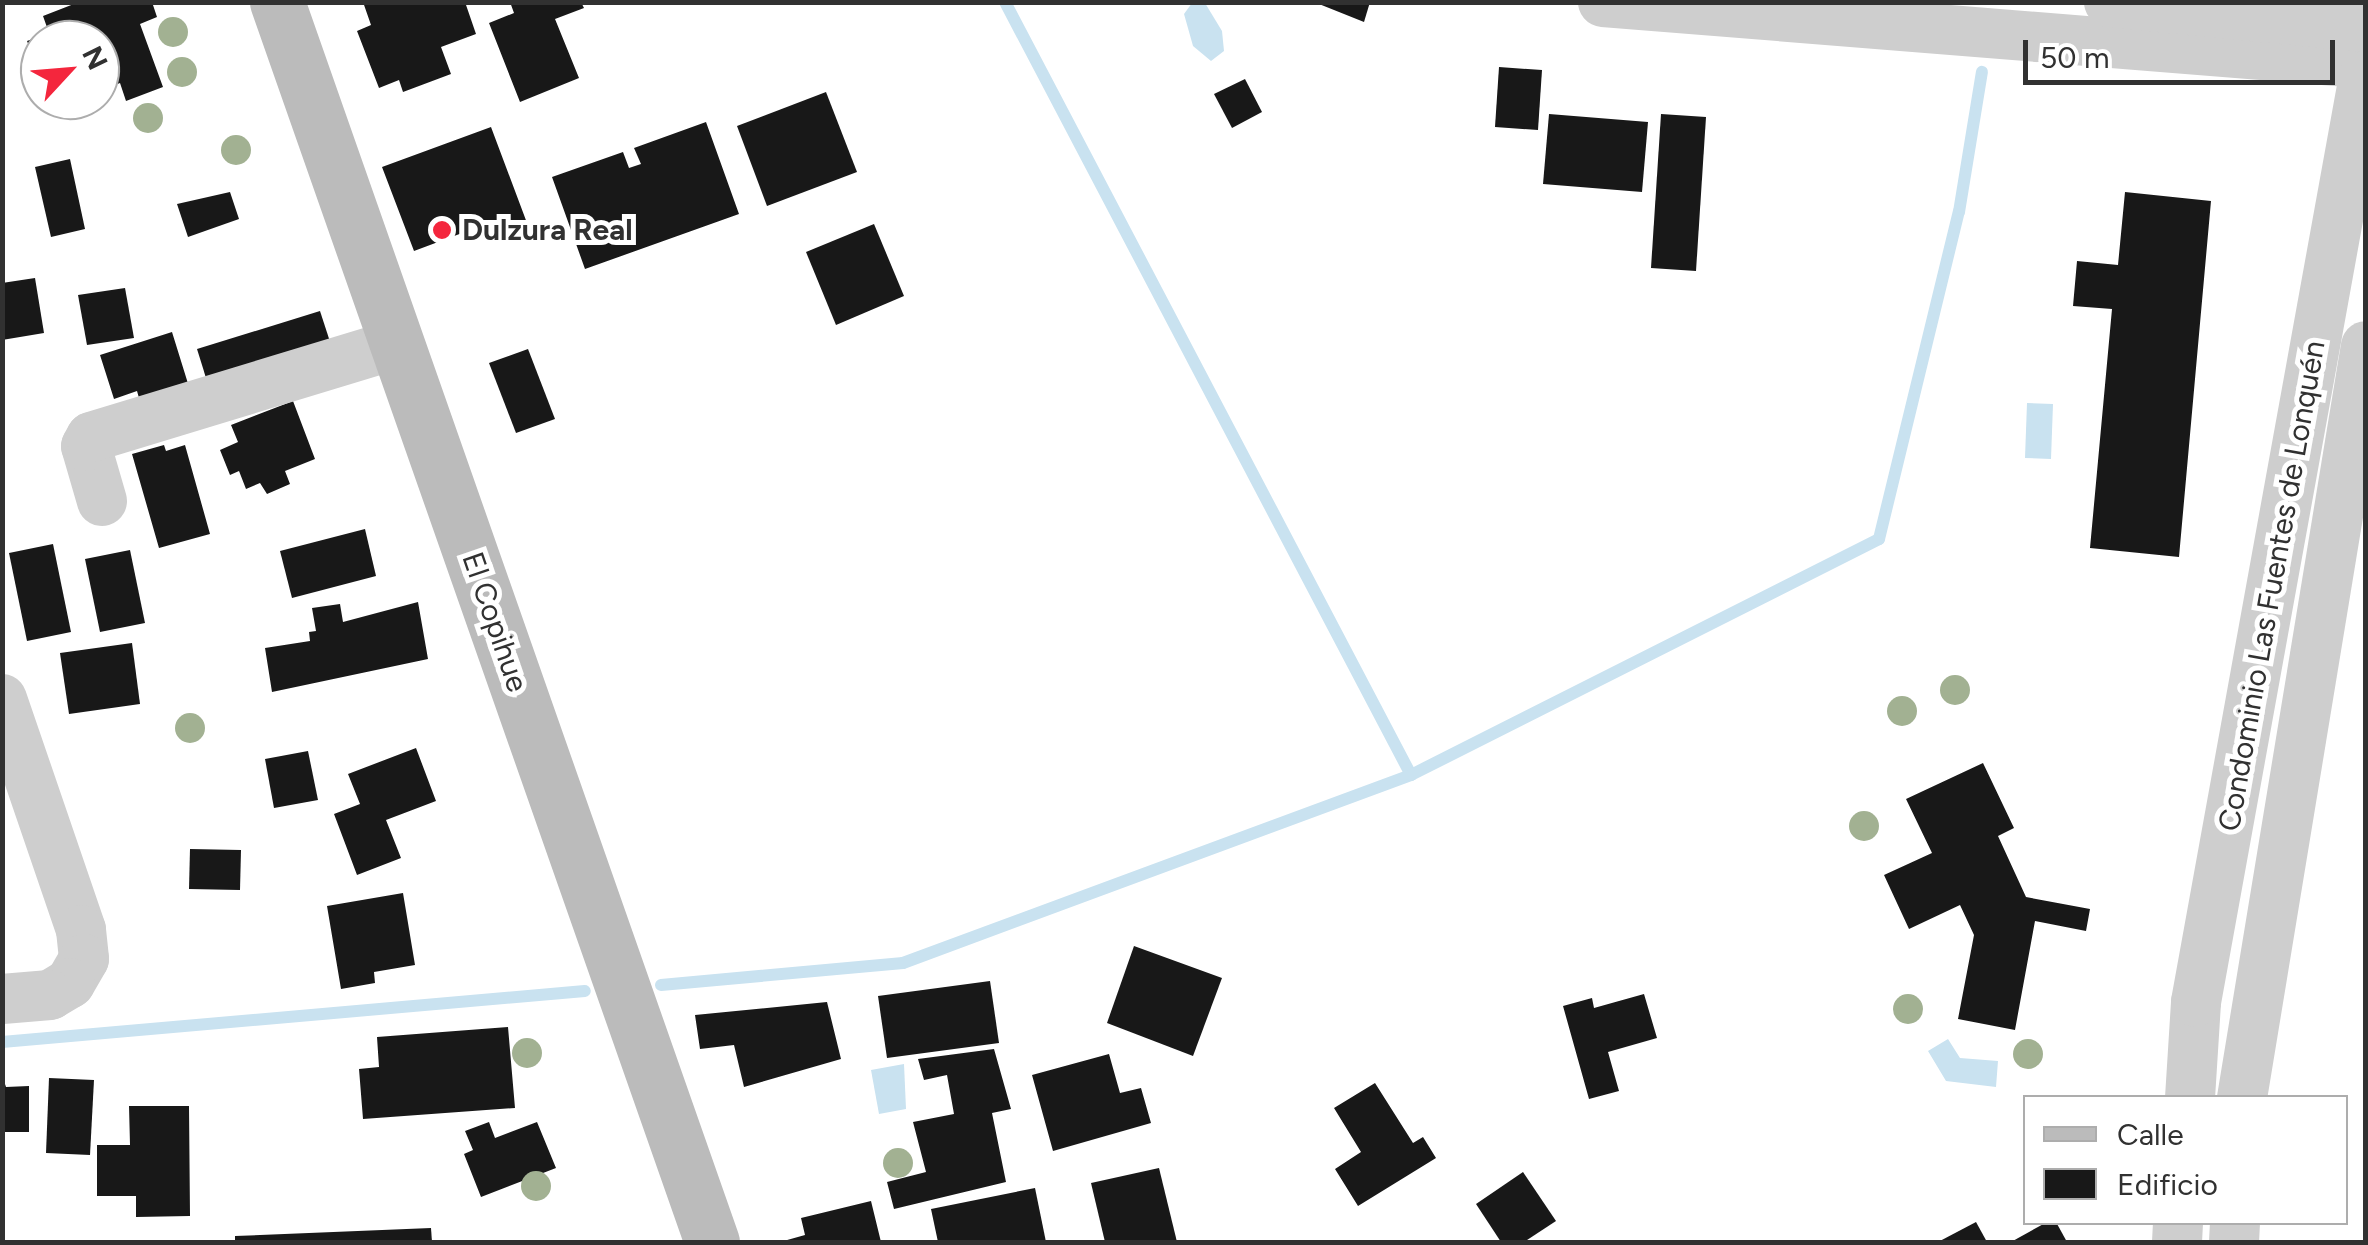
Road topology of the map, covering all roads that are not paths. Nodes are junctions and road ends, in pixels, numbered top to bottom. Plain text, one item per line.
1 (277, 2) edge
2 (1602, 2) edge
3 (2109, 2) edge
4 (2364, 56) edge
5 (398, 344) junction
6 (2366, 346) edge
7 (102, 500) dead end
8 (2, 699) edge
9 (2, 999) edge
10 (2190, 1095) edge
11 (2242, 1095) edge
12 (712, 1242) edge

1 - 5 main road, El Copihue
2 - 4 street
3 - 4 street
4 - 10 street, Condominio Las Fuentes de Lonquén
5 - 7 street
5 - 12 main road, El Copihue
6 - 11 street, Condominio Las Fuentes de Lonquén
8 - 9 street

